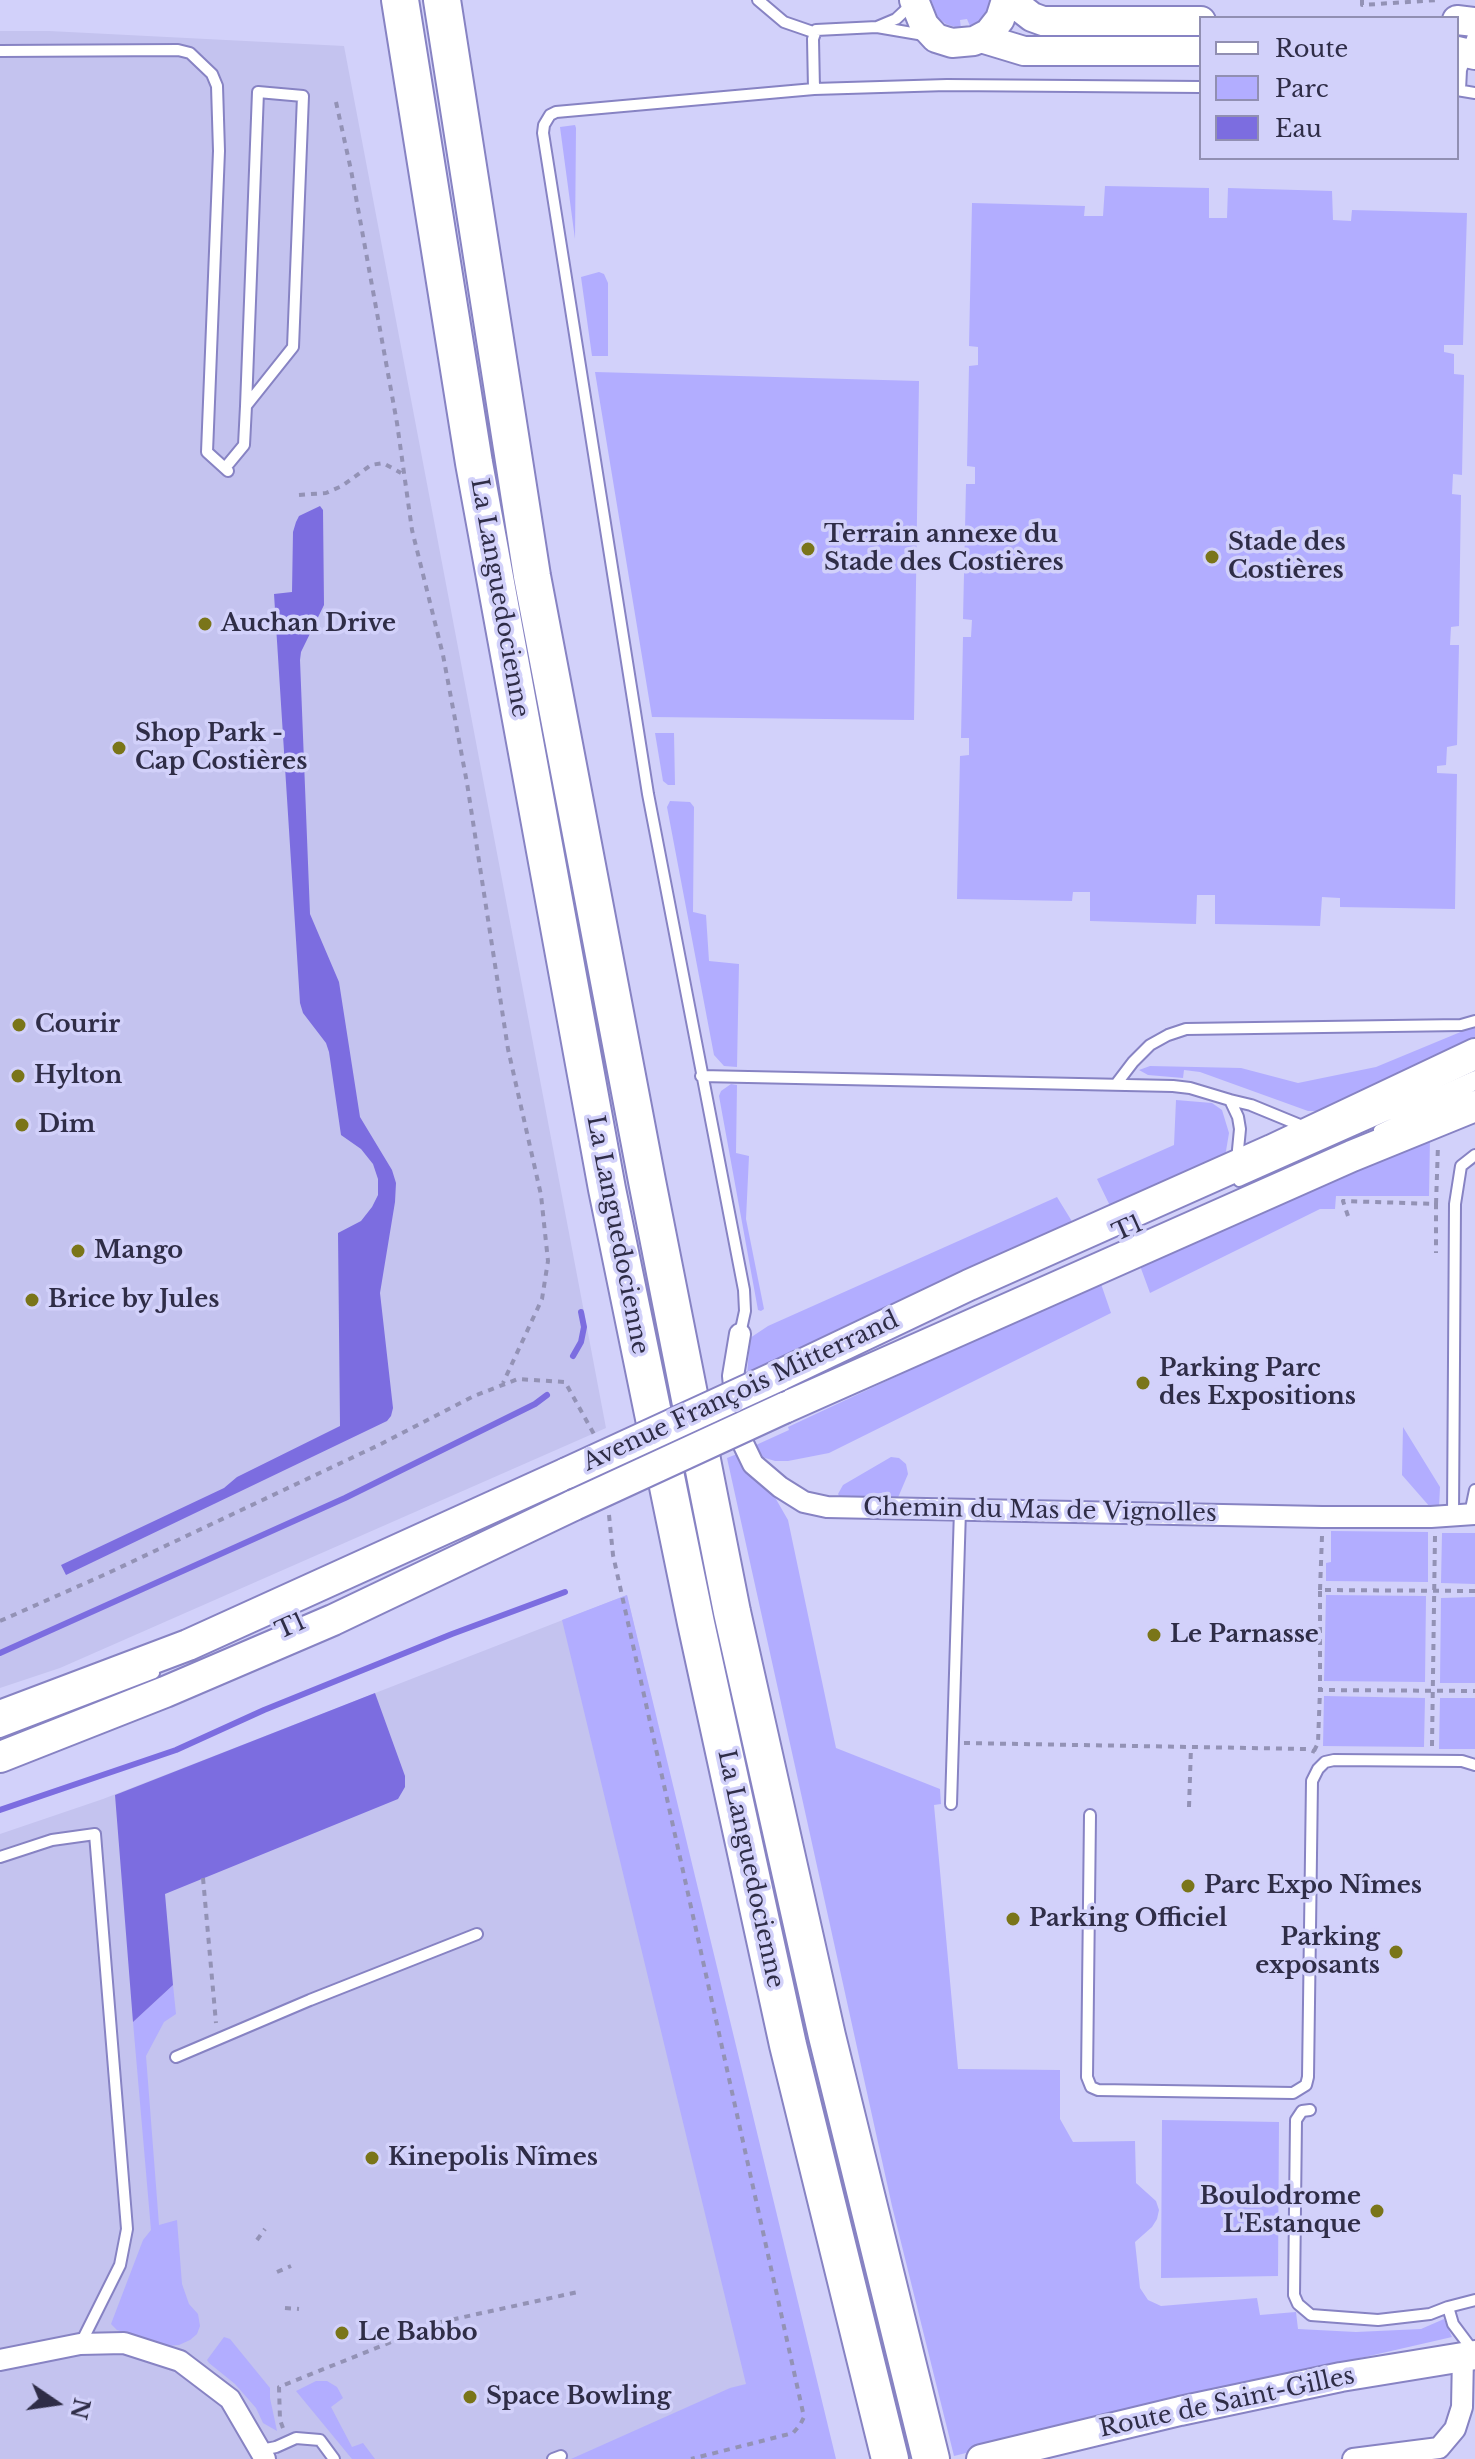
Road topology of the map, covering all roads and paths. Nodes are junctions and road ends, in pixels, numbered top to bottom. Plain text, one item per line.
1 (400, 0) edge
2 (442, 0) edge
3 (758, 0) edge
4 (914, 0) edge
5 (1008, 0) edge
6 (1438, 0) edge
7 (1362, 2) edge
8 (1199, 21) edge
9 (877, 27) junction
10 (813, 32) junction
11 (936, 38) junction
12 (981, 38) junction
13 (1468, 47) edge
14 (0, 51) edge
15 (1199, 51) edge
16 (1459, 86) edge
17 (1199, 87) edge
18 (814, 89) junction
19 (336, 102) dead end
20 (246, 406) junction
21 (403, 474) junction
22 (299, 495) dead end
23 (1475, 1021) edge
24 (1475, 1054) edge
25 (701, 1076) junction
26 (1475, 1076) edge
27 (1117, 1083) junction
28 (1475, 1085) edge
29 (1230, 1100) junction
30 (1475, 1106) edge
31 (1313, 1130) junction
32 (1438, 1140) dead end
33 (1475, 1155) edge
34 (1233, 1175) junction
35 (1436, 1204) junction
36 (1447, 1204) dead end
37 (1348, 1216) dead end
38 (1436, 1253) dead end
39 (898, 1332) dead end
40 (740, 1334) joint
41 (502, 1385) junction
42 (783, 1391) junction
43 (599, 1448) dead end
44 (572, 1489) junction
45 (1475, 1490) edge
46 (521, 1507) dead end
47 (960, 1510) junction
48 (609, 1514) dead end
49 (1458, 1515) edge
50 (1322, 1517) junction
51 (1320, 1590) junction
52 (1433, 1591) junction
53 (1475, 1591) edge
54 (0, 1621) edge
55 (162, 1670) dead end
56 (1320, 1690) junction
57 (1475, 1691) edge
58 (1432, 1692) junction
59 (0, 1716) edge
60 (0, 1732) edge
61 (953, 1743) junction
62 (0, 1745) edge
63 (1191, 1747) junction
64 (1314, 1752) junction
65 (0, 1757) edge
66 (1431, 1761) junction
67 (1325, 1762) junction
68 (1475, 1765) edge
69 (951, 1804) dead end
70 (1189, 1807) dead end
71 (1090, 1815) dead end
72 (0, 1857) edge
73 (203, 1878) dead end
74 (477, 1934) dead end
75 (218, 2040) junction
76 (176, 2057) dead end
77 (1310, 2110) dead end
78 (265, 2229) dead end
79 (257, 2240) dead end
80 (291, 2266) dead end
81 (277, 2272) dead end
82 (578, 2292) dead end
83 (1475, 2300) edge
84 (1448, 2307) junction
85 (285, 2308) dead end
86 (299, 2309) dead end
87 (80, 2344) junction
88 (1471, 2355) edge
89 (0, 2360) edge
90 (288, 2441) junction
91 (267, 2452) edge
92 (281, 2459) edge
93 (334, 2459) edge
94 (691, 2459) edge
95 (890, 2459) edge
96 (931, 2459) edge
97 (981, 2459) edge
98 (1353, 2459) edge

1 - 95 highway, La Languedocienne
2 - 96 highway, La Languedocienne
3 - 10 lane
4 - 9 lane
4 - 11 street
5 - 8 street
5 - 12 street
6 - 7 path
9 - 10 lane
9 - 11 lane
10 - 18 lane
11 - 12 street
12 - 15 street
13 - 16 lane
14 - 20 lane
17 - 18 lane
18 - 25 lane
19 - 21 path
20 - 20 lane
21 - 22 path
21 - 41 path
23 - 27 lane
24 - 31 main road, Avenue François Mitterrand
25 - 27 lane
25 - 40 lane
26 - 34 lane
27 - 29 lane
28 - 42 lane, T1 / T1
29 - 31 lane
29 - 34 lane
30 - 42 main road, Avenue François Mitterrand
31 - 34 main road, Avenue François Mitterrand
32 - 35 path
33 - 49 lane
34 - 42 main road, Avenue François Mitterrand
35 - 36 path
35 - 37 path
35 - 38 path
39 - 42 lane
40 - 47 street, Chemin du Mas de Vignolles
41 - 43 path
41 - 54 path
42 - 44 main road, Avenue François Mitterrand, bridge
44 - 46 lane
44 - 59 main road, Avenue François Mitterrand
44 - 62 lane, T1 / T1
44 - 65 main road, Avenue François Mitterrand
45 - 49 lane
47 - 50 street, Chemin du Mas de Vignolles
47 - 61 lane
48 - 94 path
49 - 50 street, Chemin du Mas de Vignolles
49 - 52 path
50 - 51 path
51 - 52 path
51 - 56 path
52 - 53 path
52 - 58 path
55 - 60 lane
56 - 58 path
56 - 64 path
57 - 58 path
58 - 66 path
61 - 63 path
61 - 69 lane
63 - 64 path
63 - 70 path
64 - 67 path
66 - 67 lane
66 - 68 lane
67 - 71 lane
72 - 87 lane
73 - 75 path
74 - 75 lane
75 - 76 lane
77 - 84 lane
78 - 79 path
80 - 81 path
82 - 90 path
83 - 84 lane
84 - 88 lane
85 - 86 path
87 - 89 street
87 - 91 street
88 - 97 street, Route de Saint-Gilles
88 - 98 street
90 - 91 lane
90 - 93 lane
91 - 92 lane

